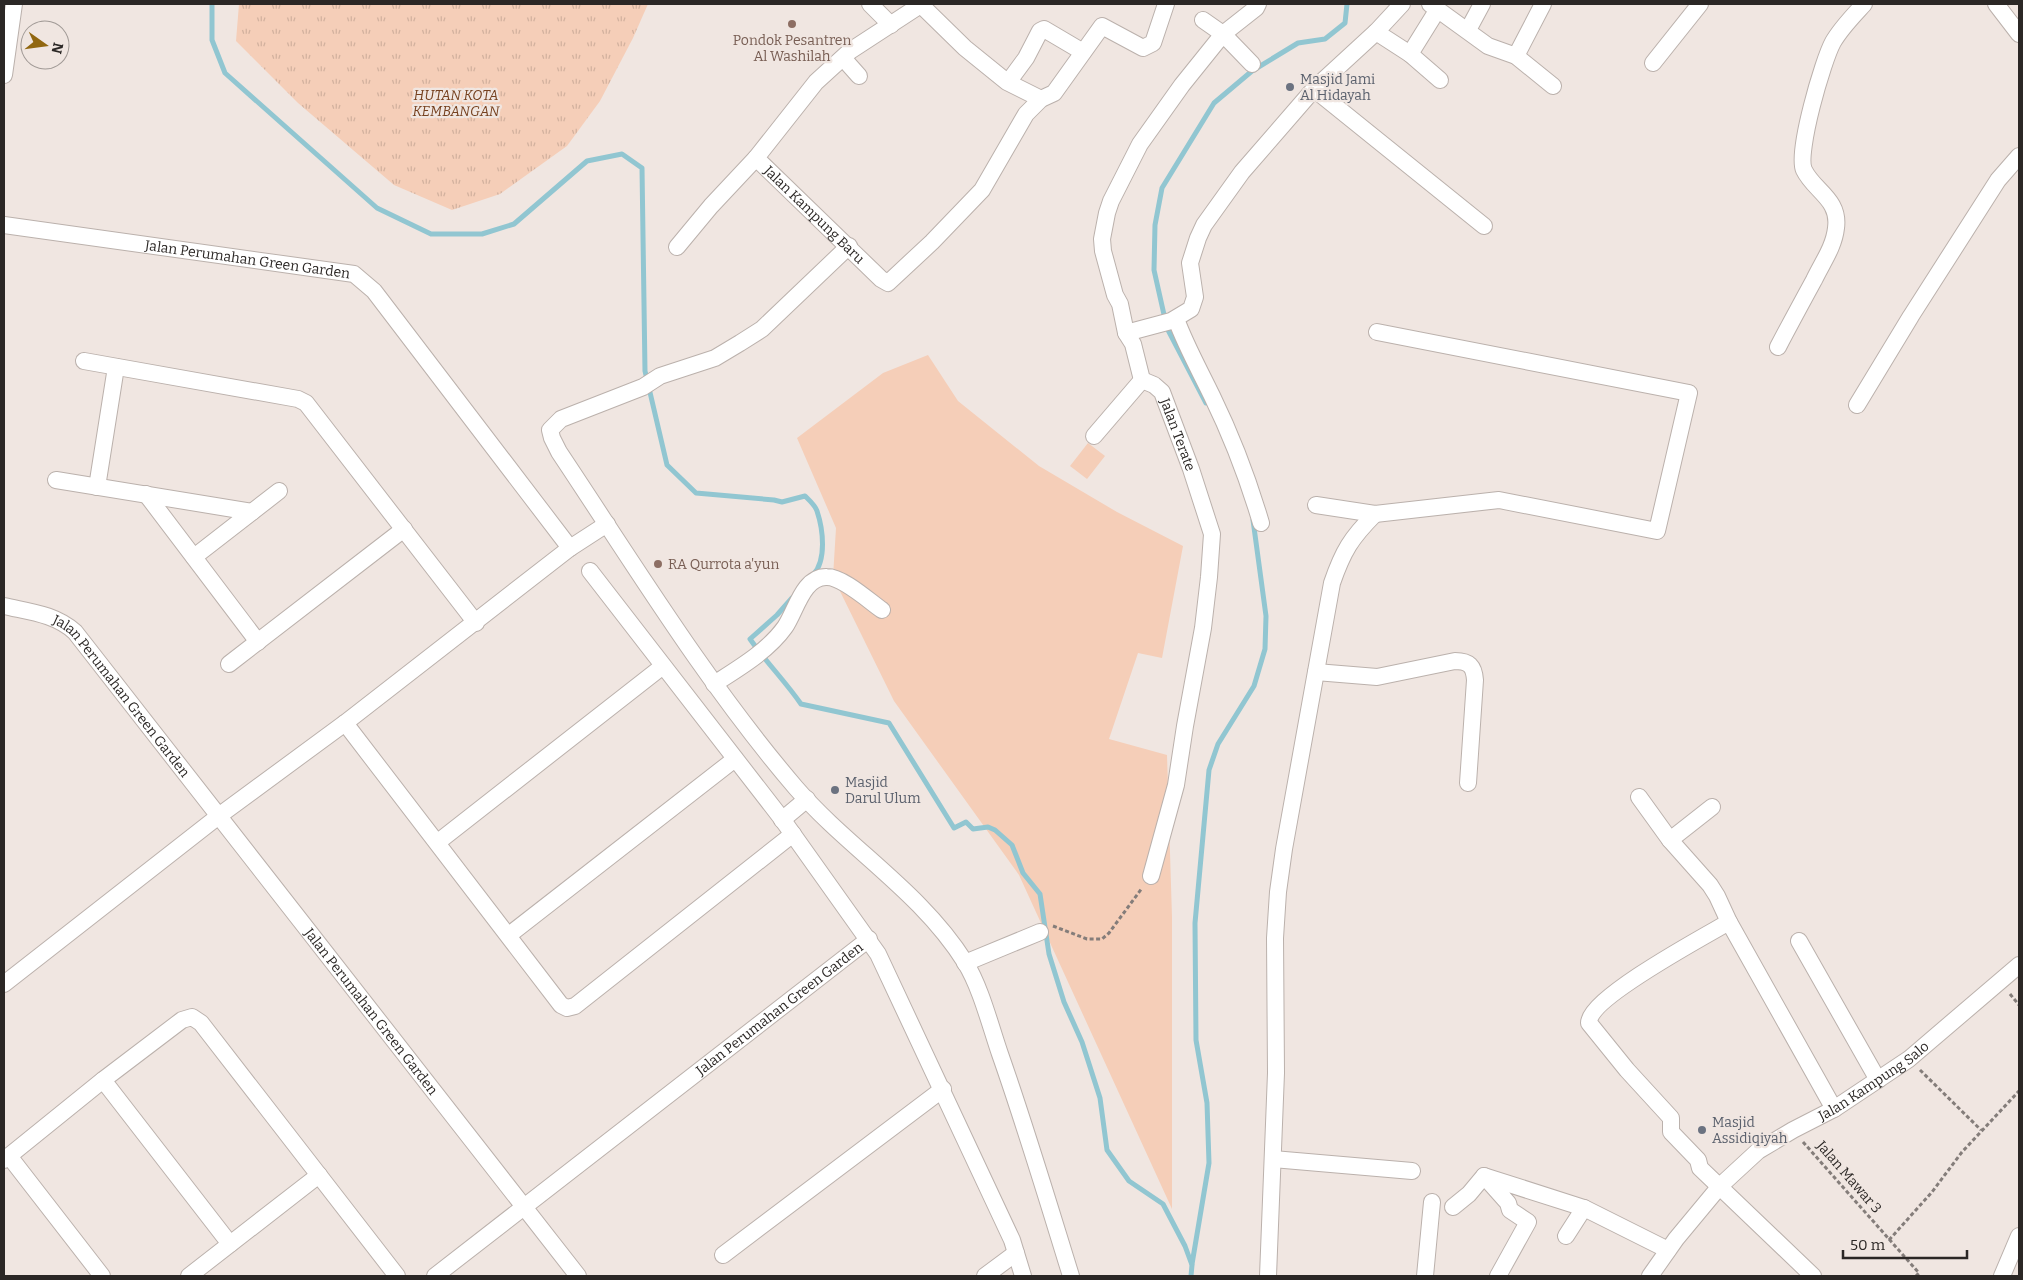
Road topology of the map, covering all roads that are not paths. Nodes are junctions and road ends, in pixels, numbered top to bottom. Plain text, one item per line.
1 (14, 4) edge
2 (870, 4) edge
3 (921, 4) edge
4 (1166, 4) edge
5 (1258, 4) edge
6 (1402, 4) edge
7 (1482, 4) edge
8 (1543, 4) edge
9 (1700, 4) edge
10 (1864, 4) edge
11 (1999, 5) edge
12 (1434, 6) edge
13 (1203, 20) dead end
14 (891, 25) junction
15 (1468, 30) junction
16 (1376, 32) junction
17 (1223, 34) junction
18 (2019, 34) edge
19 (1083, 52) junction
20 (1410, 54) junction
21 (1516, 56) junction
22 (843, 58) junction
23 (1653, 63) dead end
24 (1252, 64) dead end
25 (4, 75) edge
26 (859, 76) dead end
27 (1012, 77) dead end
28 (1440, 80) dead end
29 (1553, 86) dead end
30 (1314, 89) junction
31 (1041, 99) junction
32 (2019, 156) edge
33 (756, 158) junction
34 (4, 225) edge
35 (1484, 226) dead end
36 (678, 246) dead end
37 (849, 246) junction
38 (1174, 320) junction
39 (1377, 332) dead end
40 (1126, 333) junction
41 (1778, 347) dead end
42 (84, 362) dead end
43 (116, 367) junction
44 (1142, 380) junction
45 (1857, 405) dead end
46 (1094, 436) dead end
47 (56, 480) dead end
48 (97, 487) junction
49 (279, 491) dead end
50 (146, 494) junction
51 (1316, 505) dead end
52 (252, 512) junction
53 (1375, 514) junction
54 (1261, 522) dead end
55 (607, 524) junction
56 (404, 529) junction
57 (570, 548) junction
58 (194, 557) junction
59 (590, 571) dead end
60 (4, 606) edge
61 (882, 610) dead end
62 (476, 624) junction
63 (258, 642) junction
64 (229, 664) dead end
65 (663, 666) junction
66 (1316, 672) junction
67 (714, 684) junction
68 (346, 723) junction
69 (735, 759) junction
70 (1468, 783) dead end
71 (1639, 798) dead end
72 (807, 799) junction
73 (1712, 807) dead end
74 (220, 815) junction
75 (782, 820) junction
76 (793, 834) junction
77 (1670, 840) junction
78 (438, 842) junction
79 (1151, 876) road end
80 (1729, 922) junction
81 (1047, 929) road end
82 (509, 936) junction
83 (869, 939) junction
84 (1799, 941) dead end
85 (966, 962) junction
86 (2019, 965) edge
87 (4, 984) edge
88 (103, 1080) junction
89 (1878, 1080) junction
90 (943, 1089) junction
91 (1834, 1109) junction
92 (6, 1158) edge
93 (1272, 1159) junction
94 (1412, 1171) dead end
95 (319, 1175) junction
96 (1484, 1176) junction
97 (1720, 1186) junction
98 (1432, 1202) dead end
99 (524, 1206) junction
100 (1453, 1207) dead end
101 (1584, 1208) junction
102 (1566, 1236) dead end
103 (2019, 1236) edge
104 (230, 1244) junction
105 (1668, 1250) junction
106 (1016, 1253) junction
107 (723, 1255) dead end
108 (102, 1276) edge
109 (189, 1276) edge
110 (397, 1276) edge
111 (435, 1276) edge
112 (578, 1276) edge
113 (985, 1276) edge
114 (1022, 1276) edge
115 (1071, 1276) edge
116 (1268, 1276) edge
117 (1425, 1276) edge
118 (1498, 1276) edge
119 (1650, 1276) edge
120 (1813, 1276) edge
121 (2002, 1276) edge

1 - 25 street
2 - 14 street
3 - 14 street, Jalan Kampung Baru
3 - 31 street
4 - 19 street
5 - 17 street
6 - 16 street
7 - 15 street
8 - 21 street
9 - 23 street
10 - 41 street
11 - 18 street
12 - 15 street
12 - 20 street
13 - 17 street
14 - 22 street, Jalan Kampung Baru
15 - 21 street
16 - 20 street
16 - 30 street
17 - 24 street
17 - 40 street
19 - 27 street
19 - 31 street
20 - 28 street
21 - 29 street
22 - 26 street
22 - 33 street, Jalan Kampung Baru
30 - 35 street
30 - 38 street
31 - 37 street, Jalan Kampung Baru
32 - 45 street
33 - 36 street
33 - 37 street, Jalan Kampung Baru
34 - 57 street, Jalan Perumahan Green Garden
37 - 55 street
38 - 40 street
38 - 54 street
39 - 53 street
40 - 44 street
42 - 43 street
43 - 48 street
43 - 56 street
44 - 46 street
44 - 79 street, Jalan Terate
47 - 48 street
48 - 50 street
49 - 52 street
50 - 52 street
50 - 58 street
51 - 53 street
52 - 58 street
53 - 66 street
55 - 57 street
55 - 67 street
56 - 62 street
56 - 63 street
57 - 62 street
58 - 63 street
59 - 65 street, Jalan Perumahan Green Garden
60 - 74 street, Jalan Perumahan Green Garden
61 - 67 street
62 - 68 street
63 - 64 street
65 - 69 street, Jalan Perumahan Green Garden
65 - 78 street
66 - 70 street
66 - 93 street
67 - 72 street
68 - 74 street
68 - 78 street
69 - 75 street, Jalan Perumahan Green Garden
69 - 82 street
71 - 77 street
72 - 75 street
72 - 85 street
73 - 77 street
74 - 87 street
74 - 99 street, Jalan Perumahan Green Garden
75 - 76 street, Jalan Perumahan Green Garden
76 - 82 street
76 - 83 street, Jalan Perumahan Green Garden
77 - 80 street
78 - 82 street
80 - 91 street
80 - 97 street
81 - 85 street
83 - 90 street, Jalan Perumahan Green Garden
83 - 99 street, Jalan Perumahan Green Garden
84 - 89 street
85 - 115 street
86 - 89 street, Jalan Kampung Salo
88 - 92 street
88 - 95 street
88 - 104 street
89 - 91 street, Jalan Kampung Salo
90 - 106 street, Jalan Perumahan Green Garden
90 - 107 street
91 - 97 street, Jalan Kampung Salo
92 - 108 street
93 - 94 street
93 - 116 street
95 - 104 street
95 - 110 street
96 - 100 street
96 - 101 street
96 - 118 street
97 - 105 street, Jalan Kampung Salo
97 - 120 street
98 - 117 street
99 - 111 street, Jalan Perumahan Green Garden
99 - 112 street, Jalan Perumahan Green Garden
101 - 102 street
101 - 105 street
103 - 121 street
104 - 109 street
105 - 119 street, Jalan Kampung Salo
106 - 113 street
106 - 114 street, Jalan Perumahan Green Garden

